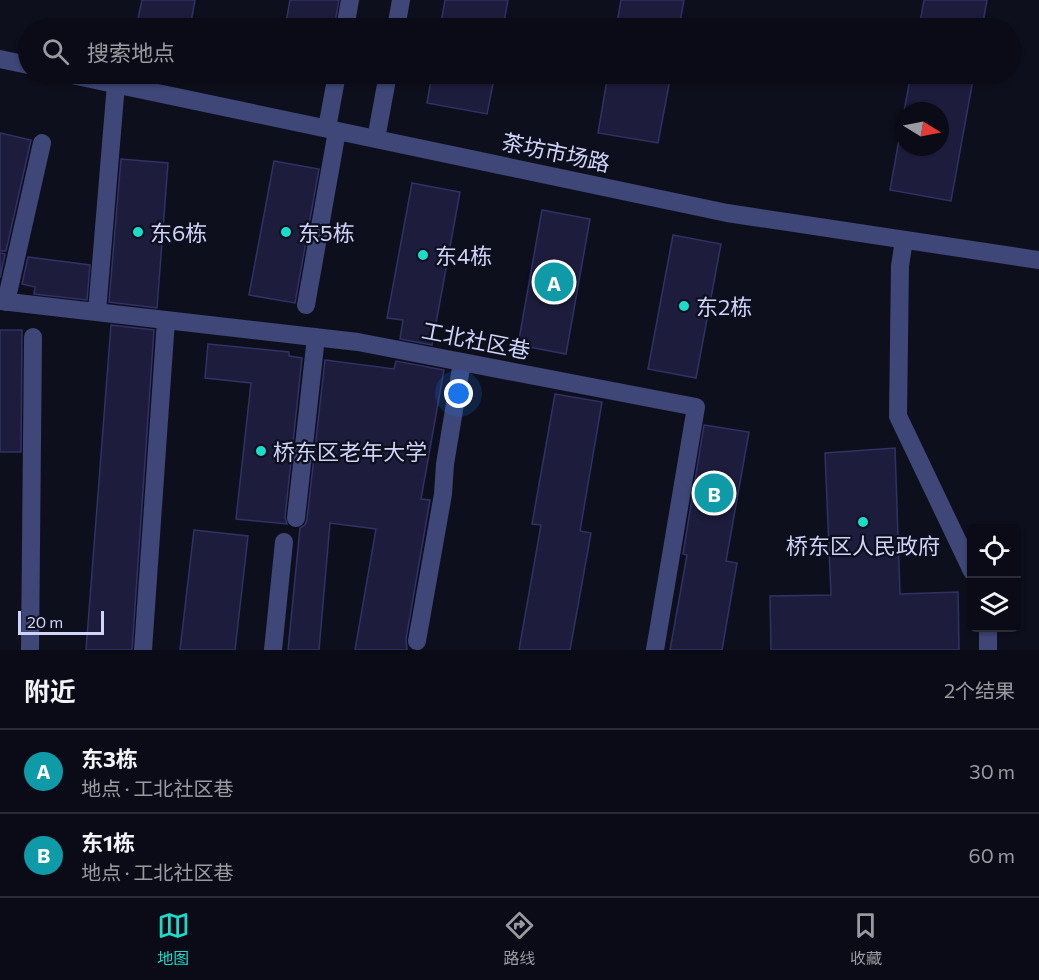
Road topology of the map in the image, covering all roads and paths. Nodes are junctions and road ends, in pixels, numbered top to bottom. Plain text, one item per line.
1 (350, 0) edge
2 (401, 0) edge
3 (347, 18) edge
4 (398, 18) edge
5 (0, 59) edge
6 (18, 63) edge
7 (116, 84) joint
8 (336, 84) edge
9 (386, 84) edge
10 (332, 130) junction
11 (376, 139) junction
12 (42, 143) dead end
13 (904, 240) junction
14 (1039, 260) edge
15 (4, 295) edge
16 (306, 305) dead end
17 (97, 312) junction
18 (166, 320) junction
19 (316, 337) junction
20 (33, 338) dead end
21 (462, 362) junction
22 (296, 518) dead end
23 (284, 542) dead end
24 (967, 561) edge
25 (988, 632) edge
26 (417, 641) dead end
27 (30, 650) edge
28 (143, 650) edge
29 (273, 650) edge
30 (655, 650) edge
31 (988, 650) edge

1 - 3 street
2 - 4 street
5 - 6 street
7 - 10 street, 茶坊市场路
7 - 17 street
8 - 10 street
9 - 11 street
10 - 11 street, 茶坊市场路
10 - 16 street
11 - 13 street, 茶坊市场路
12 - 15 street
13 - 14 street, 茶坊市场路
13 - 24 street
15 - 17 street, 工北社区巷
17 - 18 street, 工北社区巷
18 - 19 street, 工北社区巷
18 - 28 street
19 - 21 street, 工北社区巷
19 - 22 street
20 - 27 street
21 - 26 street
21 - 30 street, 工北社区巷
23 - 29 street
25 - 31 street

